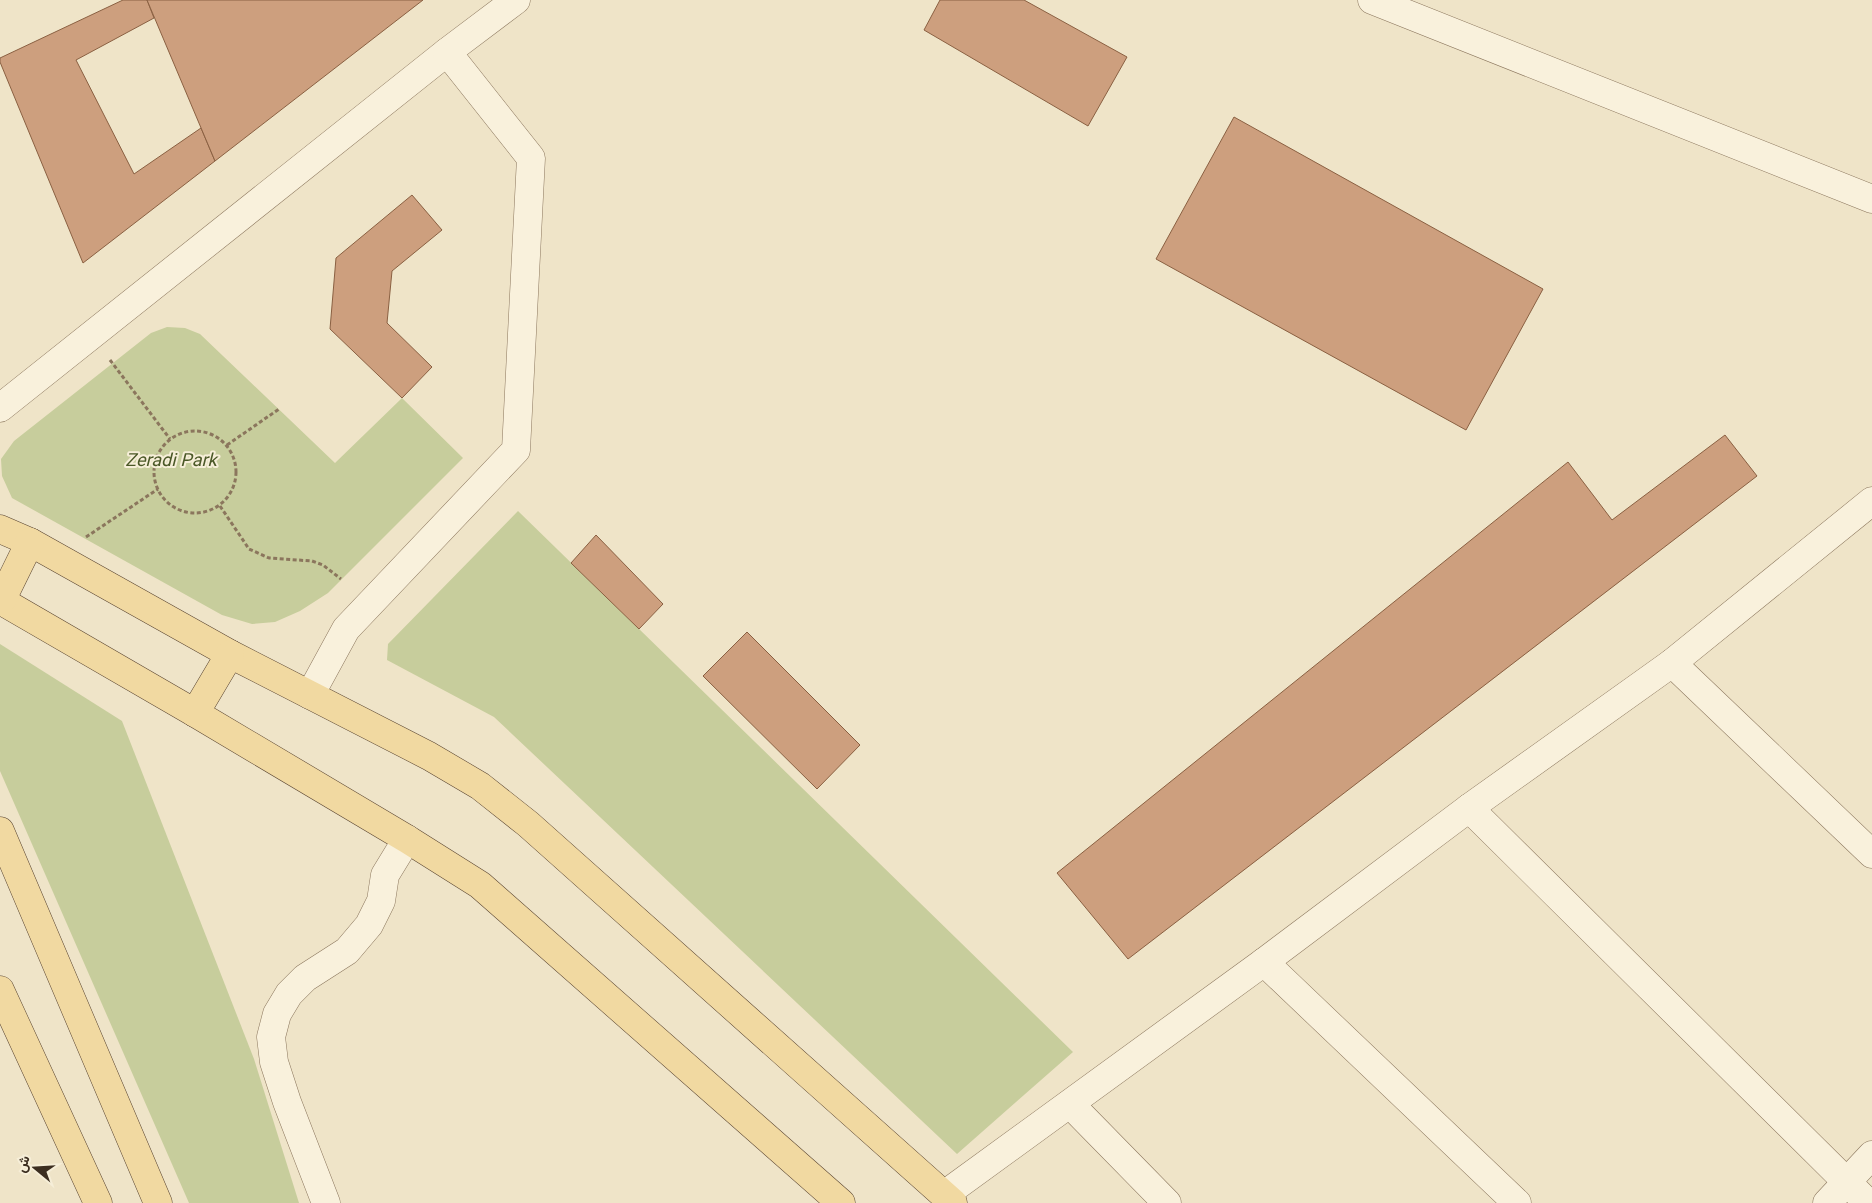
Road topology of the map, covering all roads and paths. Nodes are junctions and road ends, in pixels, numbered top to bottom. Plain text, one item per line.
1 (516, 0) edge
2 (1372, 0) edge
3 (447, 52) junction
4 (1872, 199) edge
5 (91, 336) junction
6 (0, 408) edge
7 (279, 409) dead end
8 (170, 440) junction
9 (227, 445) junction
10 (158, 489) junction
11 (1871, 503) edge
12 (220, 506) junction
13 (0, 529) edge
14 (84, 538) dead end
15 (30, 542) junction
16 (341, 579) dead end
17 (1, 601) edge
18 (230, 654) junction
19 (1672, 663) junction
20 (310, 695) junction
21 (196, 713) junction
22 (1469, 808) junction
23 (0, 831) edge
24 (407, 839) junction
25 (1872, 854) edge
26 (1264, 962) junction
27 (0, 990) edge
28 (1070, 1104) junction
29 (1872, 1155) edge
30 (1847, 1183) junction
31 (948, 1199) edge
32 (98, 1203) edge
33 (158, 1203) edge
34 (326, 1203) edge
35 (841, 1203) edge
36 (1166, 1203) edge
37 (1517, 1203) edge
38 (1827, 1203) edge
39 (1868, 1203) edge

1 - 3 street
2 - 4 street
3 - 5 street
3 - 20 street
5 - 6 street
5 - 8 path
7 - 9 path
8 - 9 path
8 - 10 path
9 - 12 path
10 - 12 path
10 - 14 path
11 - 19 street
12 - 16 path
13 - 15 main road
15 - 17 main road
15 - 18 main road
17 - 21 main road
18 - 20 main road
18 - 21 main road
19 - 22 street
19 - 25 street
20 - 31 main road
21 - 24 main road
22 - 26 street
22 - 30 street
23 - 33 main road
24 - 34 street
24 - 35 main road
26 - 28 street
26 - 37 street
27 - 32 main road
28 - 31 street
28 - 36 street
29 - 30 street
30 - 38 street
30 - 39 street

